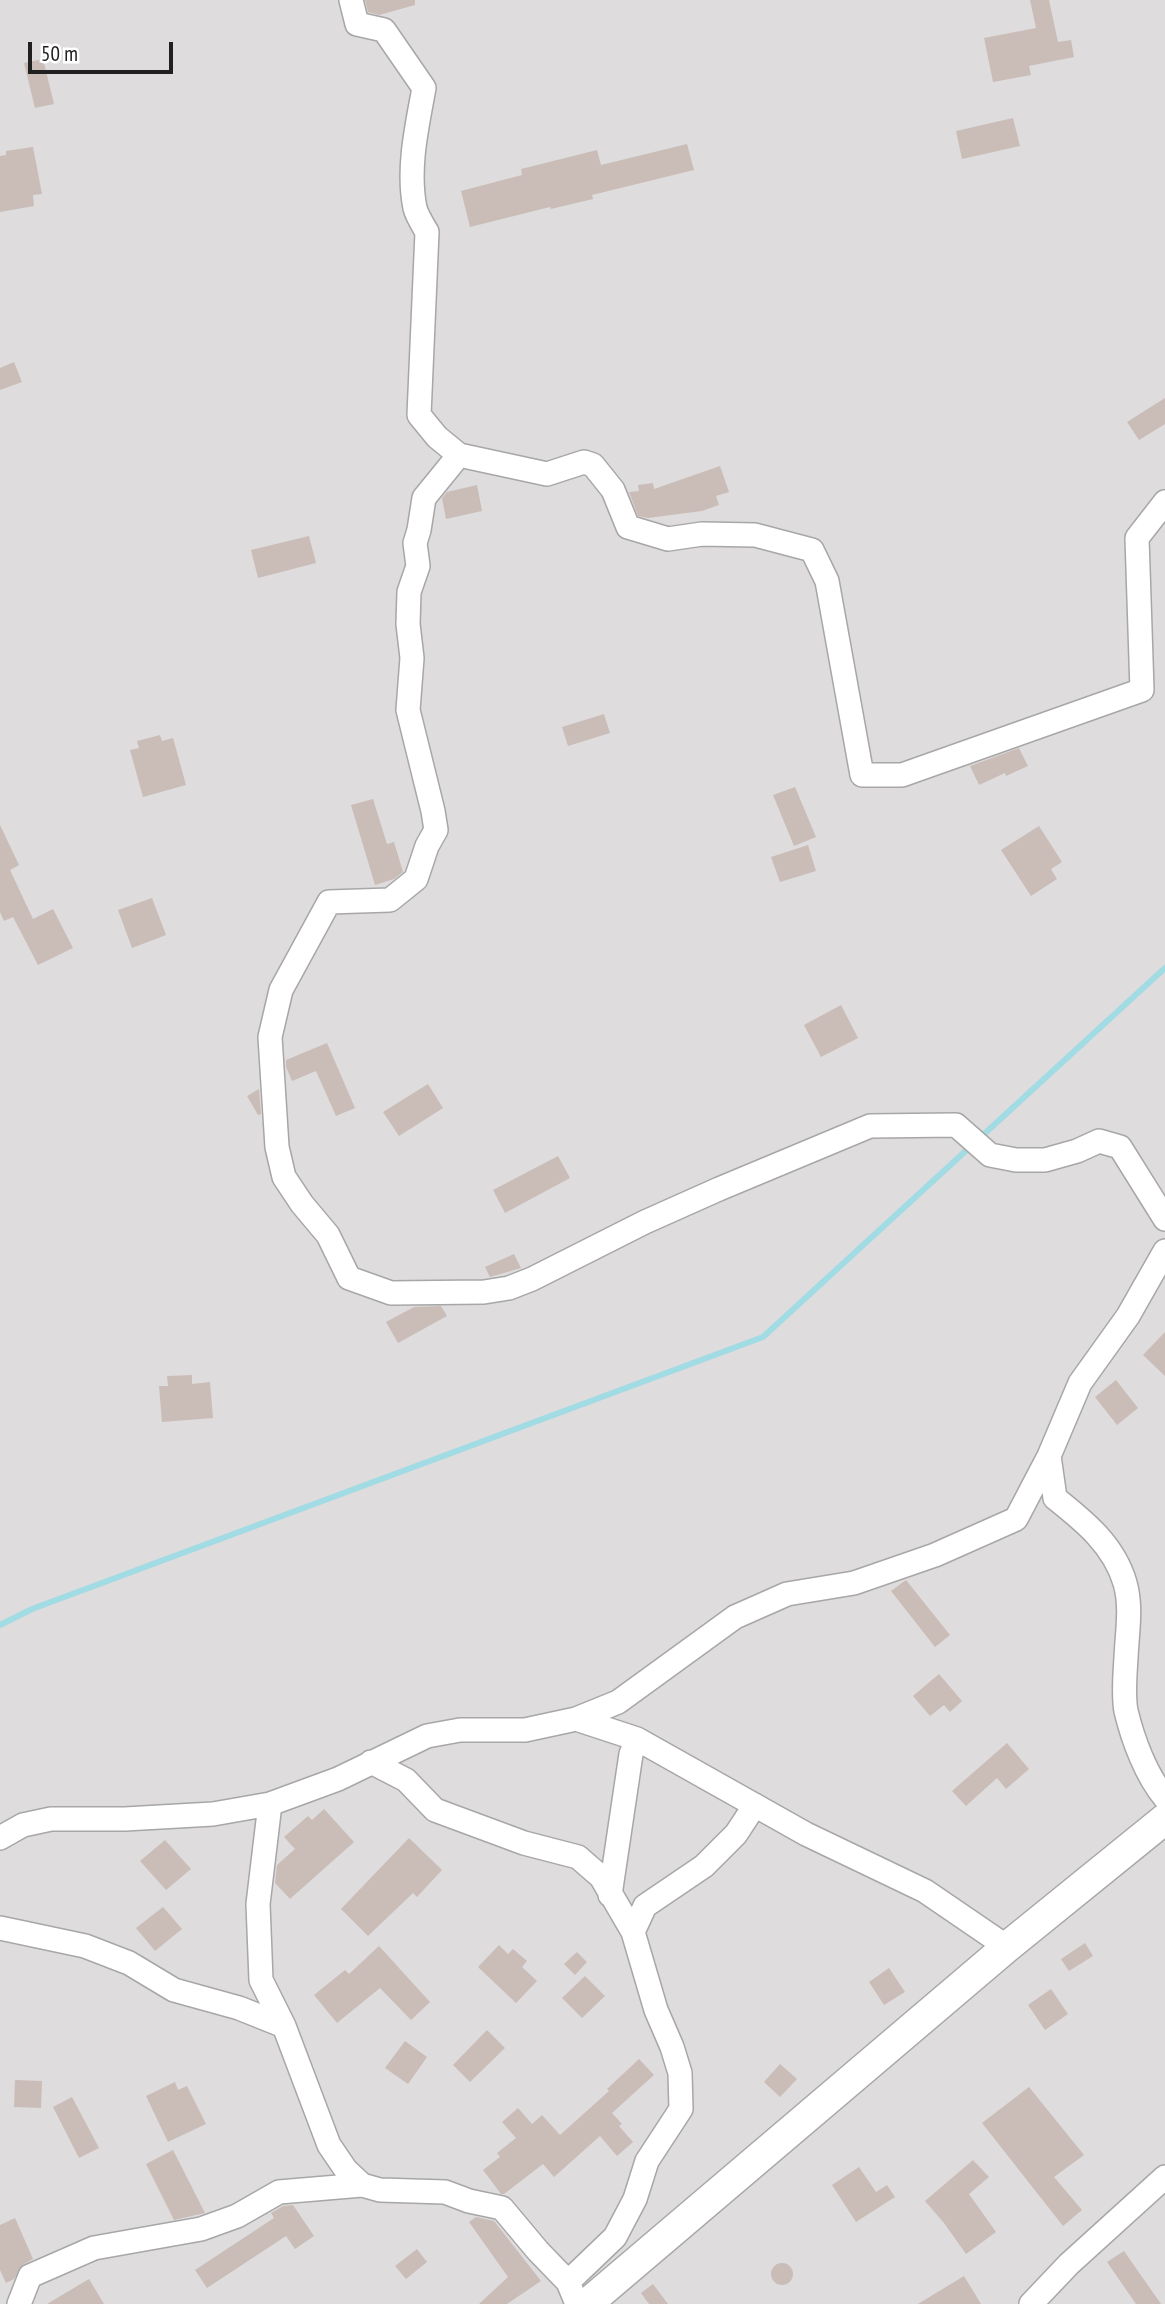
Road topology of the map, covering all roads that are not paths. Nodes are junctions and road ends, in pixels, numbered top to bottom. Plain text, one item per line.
1 (351, 0) edge
2 (458, 455) junction
3 (1165, 502) edge
4 (1165, 1219) edge
5 (1165, 1251) edge
6 (1049, 1456) junction
7 (576, 1719) junction
8 (638, 1739) junction
9 (371, 1762) junction
10 (1165, 1798) edge
11 (270, 1804) junction
12 (755, 1805) junction
13 (1165, 1819) edge
14 (0, 1838) edge
15 (610, 1895) junction
16 (0, 1928) edge
17 (633, 1932) junction
18 (1007, 1947) junction
19 (284, 2026) junction
20 (1165, 2177) edge
21 (362, 2185) junction
22 (577, 2293) edge
23 (19, 2304) edge
24 (577, 2304) edge
25 (1031, 2304) edge

1 - 2 street
2 - 3 street
2 - 4 street
5 - 6 street
6 - 7 street
6 - 10 street
7 - 8 street
7 - 9 street
8 - 12 street
8 - 15 street
9 - 11 street
9 - 15 street
11 - 14 street
11 - 19 street
12 - 17 street
12 - 18 street
13 - 18 street
15 - 17 street
16 - 19 street
17 - 22 street
18 - 22 street
19 - 21 street
20 - 25 street
21 - 22 street
21 - 23 street
22 - 24 street

